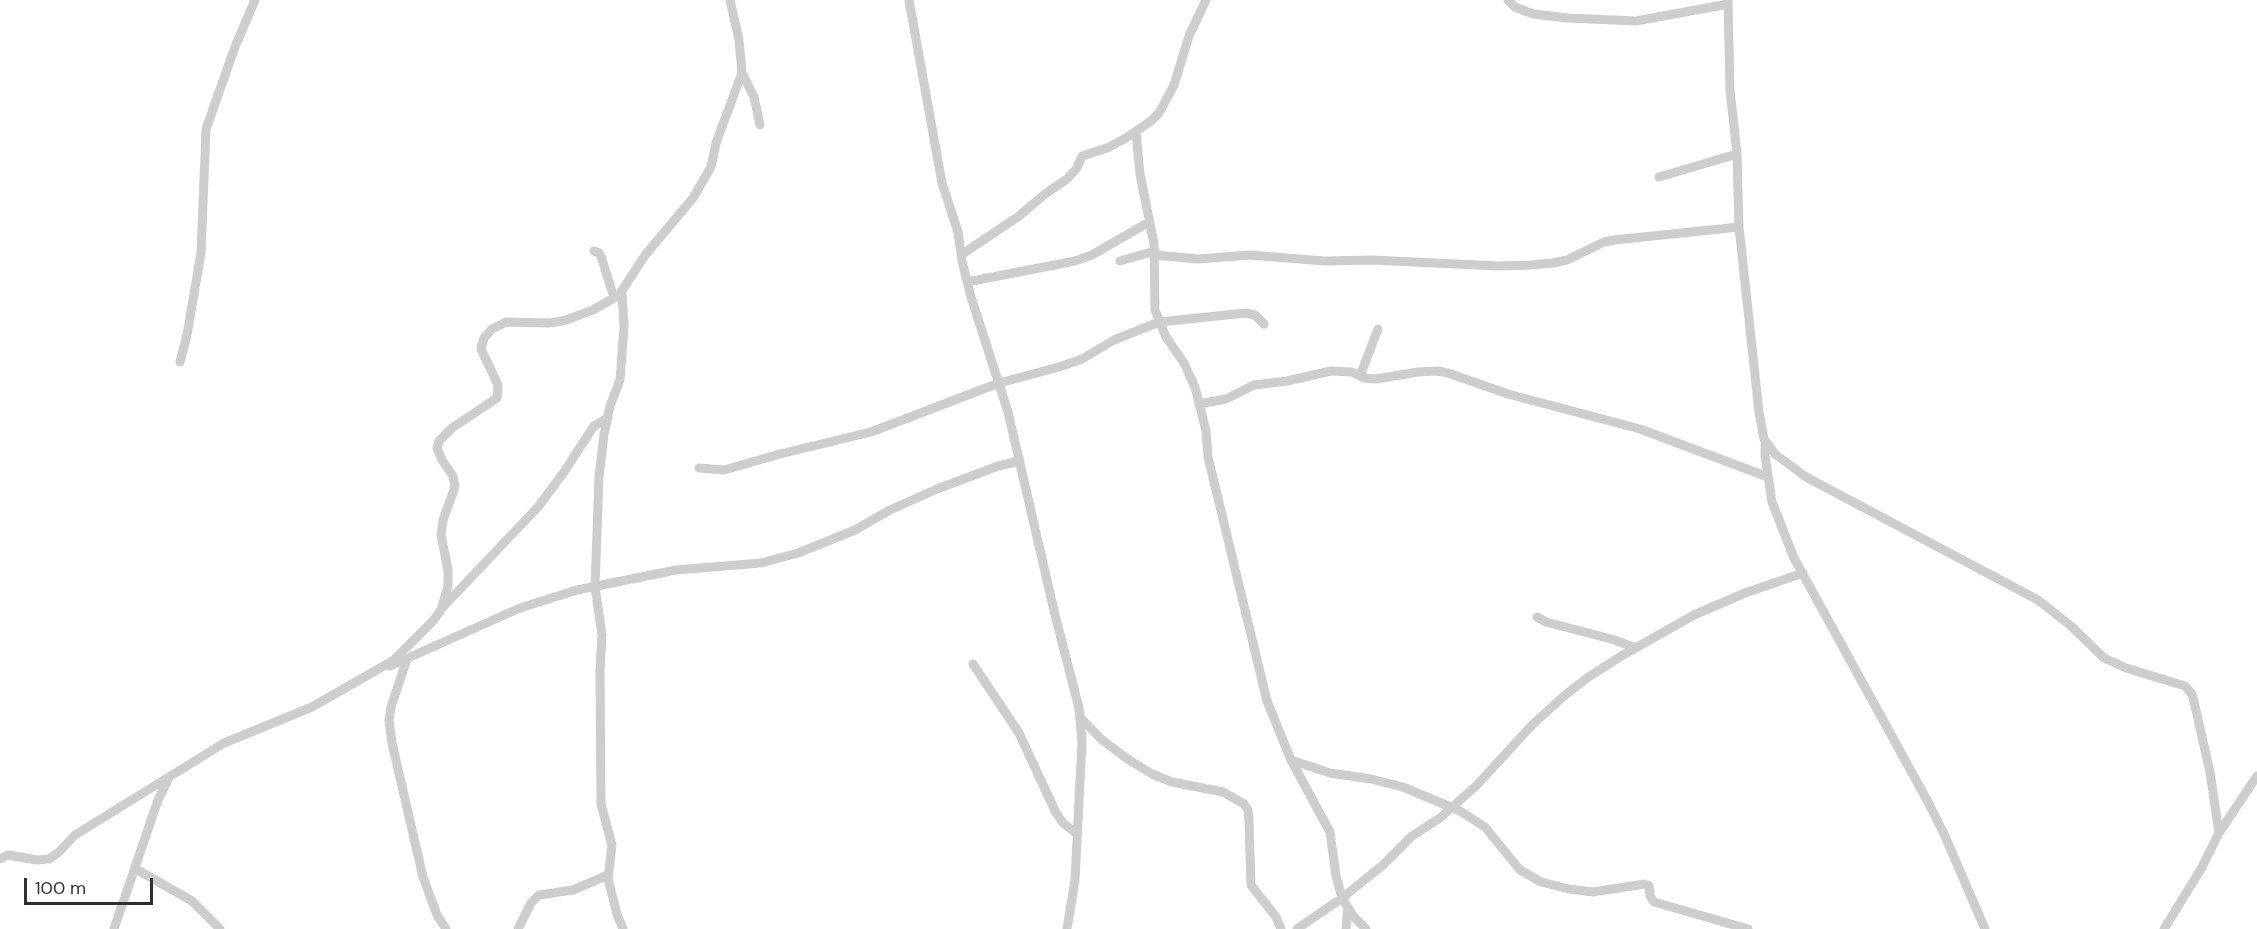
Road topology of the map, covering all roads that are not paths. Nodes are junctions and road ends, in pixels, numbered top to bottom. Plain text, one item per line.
1 (255, 0) edge
2 (730, 0) edge
3 (909, 0) edge
4 (1206, 0) edge
5 (1508, 0) edge
6 (1728, 2) edge
7 (742, 73) junction
8 (760, 125) dead end
9 (1136, 132) junction
10 (1737, 154) junction
11 (1659, 177) dead end
12 (1149, 222) junction
13 (1739, 227) junction
14 (594, 251) dead end
15 (1155, 253) junction
16 (961, 255) junction
17 (1120, 261) dead end
18 (967, 282) junction
19 (622, 292) junction
20 (614, 298) junction
21 (1159, 322) junction
22 (1263, 324) dead end
23 (1378, 328) dead end
24 (180, 362) dead end
25 (1360, 376) junction
26 (999, 383) junction
27 (1200, 404) junction
28 (608, 418) junction
29 (1764, 439) junction
30 (1020, 461) junction
31 (699, 468) dead end
32 (1768, 477) junction
33 (1803, 573) junction
34 (595, 587) junction
35 (441, 610) junction
36 (1537, 617) dead end
37 (1635, 648) junction
38 (407, 659) junction
39 (973, 664) dead end
40 (369, 675) junction
41 (1080, 717) junction
42 (1291, 760) junction
43 (2257, 776) edge
44 (169, 778) junction
45 (1451, 807) junction
46 (2220, 833) junction
47 (1077, 834) junction
48 (0, 859) edge
49 (136, 869) junction
50 (608, 875) junction
51 (1342, 898) junction
52 (1348, 907) junction
53 (114, 929) edge
54 (220, 929) edge
55 (446, 929) edge
56 (518, 929) edge
57 (623, 929) edge
58 (1067, 929) edge
59 (1281, 929) edge
60 (1297, 929) edge
61 (1346, 929) edge
62 (1366, 929) edge
63 (1748, 929) edge
64 (1984, 929) edge
65 (2164, 929) edge

1 - 24 street
2 - 7 street
3 - 16 street
4 - 9 street
5 - 6 street
6 - 10 street
7 - 8 street
7 - 19 street
9 - 12 street
9 - 16 street
10 - 11 street
10 - 13 street
12 - 15 street
12 - 18 street
13 - 15 street
13 - 29 street
14 - 20 street
15 - 17 street
15 - 21 street
16 - 18 street
18 - 26 street
19 - 20 street
19 - 28 street
20 - 35 street
21 - 22 street
21 - 26 street
21 - 27 street
23 - 25 street
25 - 27 street
25 - 32 street
26 - 30 street
26 - 31 street
27 - 42 street
28 - 34 street
28 - 35 street
29 - 32 street
29 - 46 street
30 - 34 street
30 - 41 street
32 - 33 street
33 - 37 street
33 - 64 street
34 - 38 street
34 - 50 street
35 - 40 street
36 - 37 street
37 - 45 street
38 - 40 street
38 - 55 street
39 - 47 street
40 - 44 street
41 - 47 street
41 - 59 street
42 - 45 street
42 - 51 street
43 - 46 street
44 - 48 street
44 - 49 street
45 - 51 street
45 - 63 street
46 - 65 street
47 - 58 street
49 - 53 street
49 - 54 street
50 - 56 street
50 - 57 street
51 - 52 street
51 - 60 street
52 - 61 street
52 - 62 street

